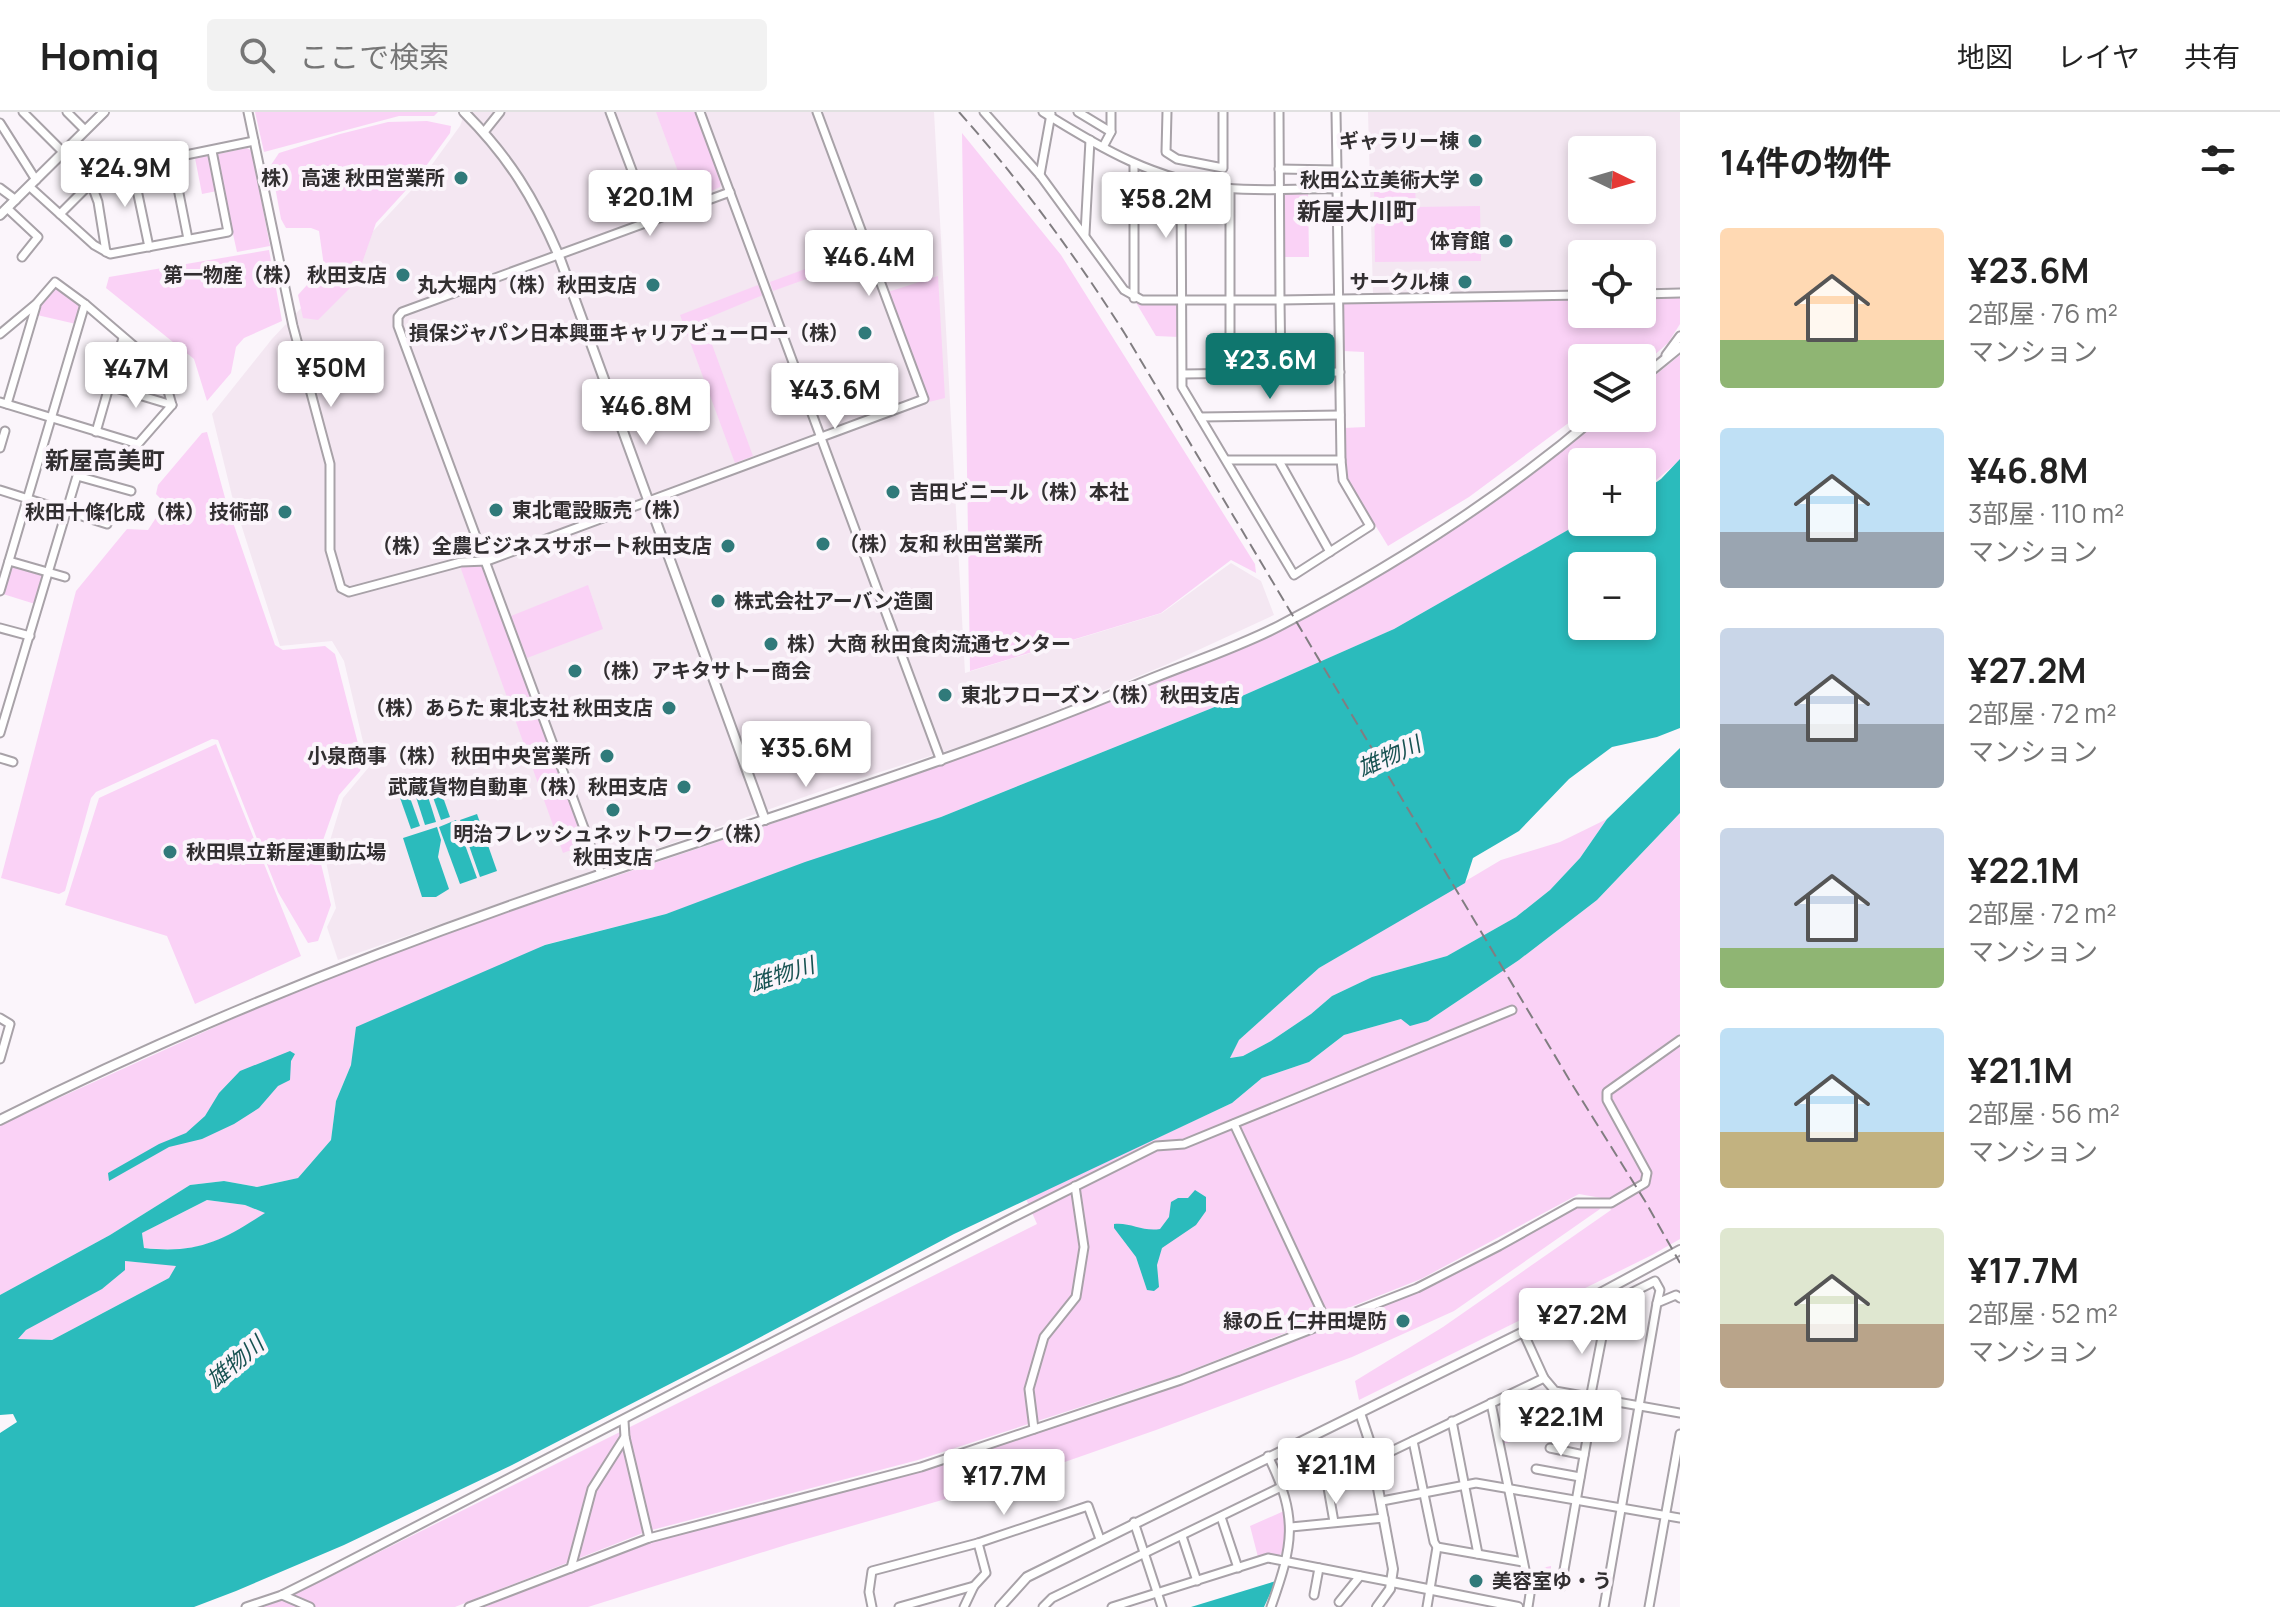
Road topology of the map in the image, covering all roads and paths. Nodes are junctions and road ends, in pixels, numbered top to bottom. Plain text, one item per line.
1 (23, 112) edge
2 (67, 112) edge
3 (104, 112) edge
4 (248, 112) edge
5 (464, 112) edge
6 (500, 112) edge
7 (610, 112) edge
8 (700, 112) edge
9 (817, 112) edge
10 (984, 112) edge
11 (1078, 112) edge
12 (1111, 112) edge
13 (1167, 112) edge
14 (1223, 112) edge
15 (1279, 112) edge
16 (1336, 112) edge
17 (1048, 114) edge
18 (0, 123) edge
19 (85, 130) junction
20 (484, 132) junction
21 (1111, 132) junction
22 (1090, 140) junction
23 (254, 141) junction
24 (1103, 147) junction
25 (212, 151) junction
26 (63, 152) junction
27 (172, 158) junction
28 (1134, 165) junction
29 (132, 166) junction
30 (1279, 169) junction
31 (1337, 170) junction
32 (1040, 175) junction
33 (1181, 180) junction
34 (33, 183) junction
35 (91, 183) junction
36 (0, 188) edge
37 (1280, 188) junction
38 (1230, 189) junction
39 (1337, 189) junction
40 (730, 192) junction
41 (16, 200) junction
42 (2, 211) edge
43 (60, 214) junction
44 (651, 221) junction
45 (1085, 234) junction
46 (188, 239) junction
47 (149, 247) junction
48 (106, 252) junction
49 (559, 256) junction
50 (22, 257) dead end
51 (1680, 293) edge
52 (1656, 294) edge
53 (1568, 295) edge
54 (1134, 298) junction
55 (1339, 298) junction
56 (1181, 300) junction
57 (1230, 300) junction
58 (1280, 300) junction
59 (36, 304) junction
60 (85, 304) junction
61 (0, 334) edge
62 (1680, 336) edge
63 (123, 338) junction
64 (1680, 347) edge
65 (1660, 364) junction
66 (1656, 367) edge
67 (1340, 372) junction
68 (1281, 373) junction
69 (1183, 374) junction
70 (1230, 374) junction
71 (109, 386) junction
72 (3, 403) edge
73 (172, 405) junction
74 (1340, 415) junction
75 (1200, 417) junction
76 (51, 419) junction
77 (5, 431) dead end
78 (96, 432) junction
79 (1576, 432) edge
80 (821, 438) junction
81 (0, 448) edge
82 (1227, 460) junction
83 (1341, 460) junction
84 (1279, 461) junction
85 (0, 490) edge
86 (131, 491) dead end
87 (28, 499) junction
88 (649, 502) junction
89 (66, 511) junction
90 (107, 524) dead end
91 (1330, 552) junction
92 (9, 561) junction
93 (487, 561) junction
94 (49, 572) junction
95 (65, 577) dead end
96 (0, 591) edge
97 (0, 628) edge
98 (30, 636) junction
99 (0, 733) edge
100 (0, 758) edge
101 (941, 761) junction
102 (13, 762) dead end
103 (765, 820) junction
104 (601, 874) junction
105 (1512, 1010) dead end
106 (0, 1018) edge
107 (1680, 1040) edge
108 (0, 1059) edge
109 (0, 1120) edge
110 (1234, 1124) junction
111 (1075, 1186) junction
112 (1680, 1250) edge
113 (1680, 1298) edge
114 (1583, 1303) junction
115 (1657, 1303) junction
116 (1327, 1323) junction
117 (1523, 1332) junction
118 (1608, 1332) dead end
119 (1544, 1378) junction
120 (1568, 1394) junction
121 (1592, 1399) junction
122 (1491, 1403) junction
123 (1640, 1406) junction
124 (1360, 1413) junction
125 (1680, 1413) edge
126 (1564, 1418) dead end
127 (624, 1421) junction
128 (1452, 1421) junction
129 (1034, 1429) junction
130 (1680, 1434) edge
131 (625, 1437) junction
132 (1369, 1440) junction
133 (1413, 1441) junction
134 (1550, 1448) dead end
135 (1584, 1455) junction
136 (1268, 1456) junction
137 (1373, 1460) junction
138 (1324, 1465) junction
139 (1536, 1469) dead end
140 (1580, 1477) junction
141 (1465, 1484) junction
142 (1283, 1486) junction
143 (1509, 1490) junction
144 (1424, 1492) junction
145 (1577, 1500) junction
146 (1382, 1501) junction
147 (1621, 1508) junction
148 (1665, 1515) junction
149 (1221, 1517) junction
150 (1384, 1518) junction
151 (1680, 1518) edge
152 (1134, 1522) junction
153 (1334, 1522) junction
154 (1291, 1527) junction
155 (1182, 1536) junction
156 (649, 1538) junction
157 (1100, 1539) junction
158 (978, 1543) junction
159 (1437, 1547) junction
160 (1145, 1554) junction
161 (1478, 1554) junction
162 (1287, 1562) junction
163 (1523, 1562) junction
164 (571, 1568) junction
165 (1238, 1568) junction
166 (1319, 1568) junction
167 (1360, 1576) junction
168 (1197, 1581) junction
169 (1392, 1582) junction
170 (974, 1586) junction
171 (1561, 1587) dead end
172 (1430, 1590) junction
173 (1158, 1593) junction
174 (282, 1595) junction
175 (1314, 1595) dead end
176 (1339, 1602) dead end
177 (1116, 1606) edge
178 (246, 1607) edge
179 (310, 1607) edge
180 (469, 1607) edge
181 (872, 1607) edge
182 (899, 1607) edge
183 (964, 1607) edge
184 (1000, 1607) edge
185 (1043, 1607) edge
186 (1162, 1607) edge
187 (1271, 1607) edge
188 (1377, 1607) edge
189 (1427, 1607) edge
190 (1518, 1607) edge
191 (1528, 1607) edge
192 (1604, 1607) edge
193 (1649, 1607) edge

1 - 26 street
2 - 19 street
3 - 19 street
4 - 23 street
5 - 20 street
6 - 20 street
7 - 44 street
8 - 40 street
9 - 80 street
10 - 32 street
11 - 21 street
12 - 21 street
13 - 14 street
15 - 30 street
16 - 31 street
17 - 22 street
17 - 32 street
18 - 34 street
19 - 26 street
20 - 49 street
21 - 24 street
22 - 24 street
22 - 45 street
23 - 25 street
23 - 93 street
24 - 28 street
25 - 27 street
25 - 46 street
26 - 34 street
27 - 29 street
27 - 46 street
28 - 33 street
28 - 54 street
29 - 35 street
29 - 47 street
30 - 31 street
30 - 37 street
31 - 39 street
32 - 45 street
33 - 38 street
33 - 56 street
34 - 41 street
34 - 43 street
35 - 43 street
35 - 48 street
36 - 41 street
37 - 38 street
37 - 39 street
37 - 58 street
38 - 57 street
39 - 55 street
40 - 44 street
40 - 80 street
41 - 42 street
42 - 50 street
43 - 48 street
44 - 49 street
45 - 54 street
46 - 47 street
47 - 48 street
49 - 88 street
49 - 93 street
51 - 52 street
53 - 55 street
54 - 56 street
55 - 58 street
55 - 67 street
56 - 57 street
56 - 69 street
57 - 58 street
57 - 70 street
58 - 68 street
59 - 60 street
59 - 61 street
59 - 72 street
60 - 63 street
60 - 76 street
62 - 65 street
63 - 71 street
63 - 73 street
64 - 65 street
65 - 66 street
67 - 68 street
67 - 74 street
68 - 70 street
69 - 70 street
69 - 75 street
71 - 73 street
71 - 78 street
72 - 76 street
73 - 78 street
74 - 75 street
74 - 83 street
75 - 82 street
76 - 78 street
76 - 87 street
77 - 81 street
79 - 101 street
80 - 88 street
80 - 101 street
82 - 84 street
82 - 91 street
83 - 84 street
83 - 91 street
84 - 91 street
85 - 87 street
86 - 89 street
87 - 89 street
87 - 92 street
88 - 93 street
88 - 103 street
89 - 90 street
89 - 94 street
92 - 94 street
92 - 96 street
93 - 104 street
94 - 95 street
94 - 98 street
97 - 98 street
98 - 99 street
100 - 102 street
101 - 103 street
103 - 104 street
104 - 109 street
105 - 110 street
106 - 108 street
107 - 116 street
110 - 111 street
110 - 116 street
111 - 127 street
111 - 129 street
112 - 114 street
113 - 115 street
114 - 115 street
114 - 117 street
115 - 123 street
116 - 129 street
117 - 119 street
117 - 124 street
118 - 121 street
119 - 120 street
119 - 122 street
120 - 121 street
120 - 126 street
121 - 123 street
121 - 135 street
122 - 128 street
122 - 143 street
123 - 125 street
123 - 147 street
124 - 132 street
124 - 136 street
127 - 131 street
127 - 174 street
128 - 133 street
128 - 141 street
129 - 156 street
130 - 148 street
131 - 156 street
131 - 164 street
132 - 137 street
132 - 138 street
133 - 137 street
133 - 144 street
134 - 135 street
135 - 140 street
136 - 142 street
136 - 152 street
137 - 146 street
138 - 142 street
138 - 153 street
139 - 140 street
140 - 145 street
141 - 143 street
141 - 144 street
141 - 161 street
142 - 149 street
142 - 154 street
143 - 145 street
143 - 163 street
144 - 146 street
144 - 159 street
145 - 147 street
145 - 171 street
146 - 150 street
147 - 148 street
147 - 192 street
148 - 151 street
148 - 193 street
149 - 155 street
149 - 165 street
150 - 153 street
150 - 169 street
152 - 157 street
152 - 160 street
153 - 154 street
154 - 162 street
155 - 160 street
155 - 168 street
156 - 164 street
157 - 158 street
157 - 184 street
158 - 170 street
158 - 181 street
159 - 161 street
159 - 172 street
160 - 173 street
160 - 185 street
161 - 163 street
162 - 165 street
162 - 166 street
162 - 187 street
163 - 191 street
164 - 180 street
165 - 168 street
166 - 167 street
166 - 175 street
167 - 169 street
167 - 176 street
168 - 173 street
169 - 172 street
169 - 188 street
170 - 182 street
170 - 183 street
172 - 189 street
172 - 190 street
173 - 177 street
173 - 186 street
174 - 178 street
174 - 179 street

